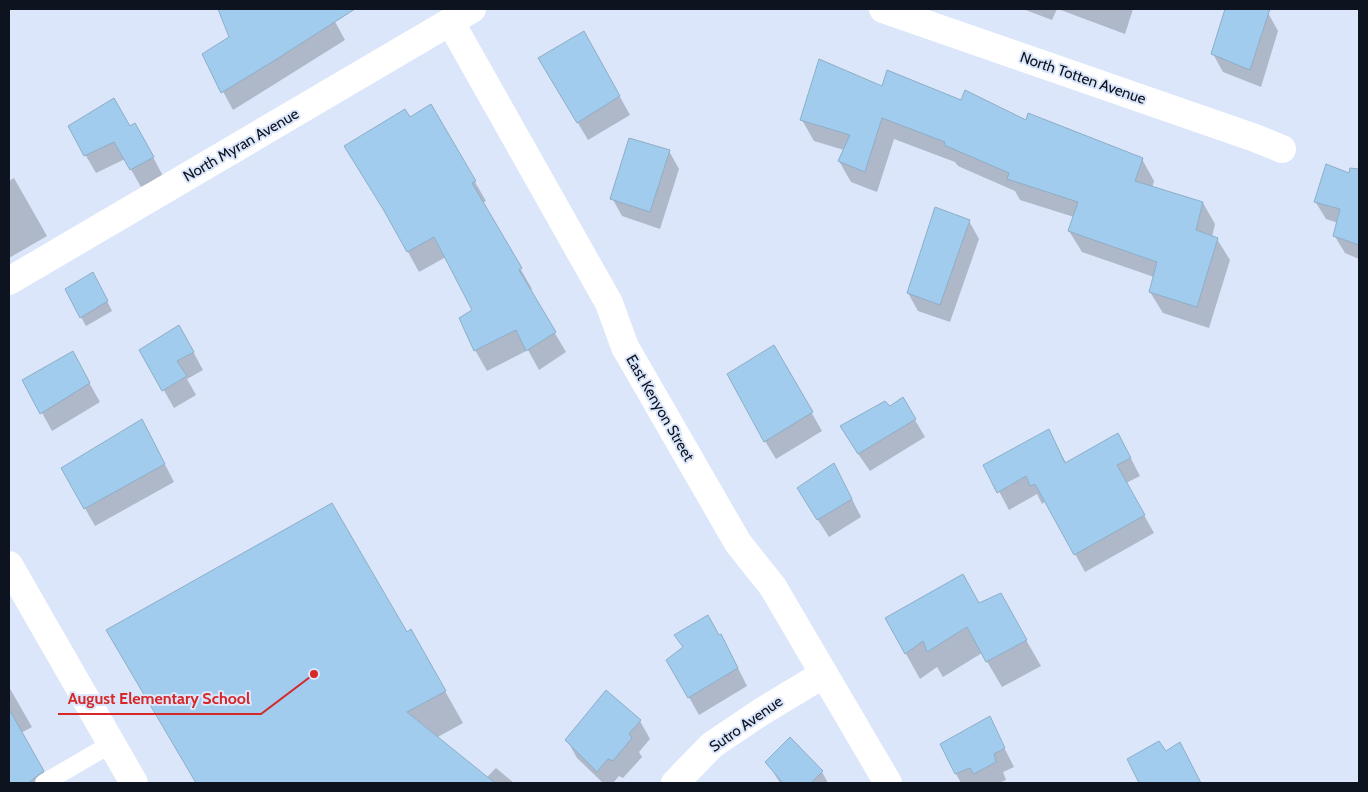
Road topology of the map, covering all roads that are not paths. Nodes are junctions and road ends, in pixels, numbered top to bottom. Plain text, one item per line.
1 (883, 9) edge
2 (461, 16) edge
3 (1282, 149) dead end
4 (9, 281) edge
5 (9, 565) edge
6 (824, 674) junction
7 (111, 744) junction
8 (44, 783) edge
9 (134, 783) edge
10 (675, 783) edge
11 (888, 783) edge

1 - 3 street, North Totten Avenue
2 - 4 street, North Myran Avenue
2 - 6 street, East Kenyon Street
5 - 7 street
6 - 10 street, Sutro Avenue
6 - 11 street, East Kenyon Street
7 - 8 lane
7 - 9 street

